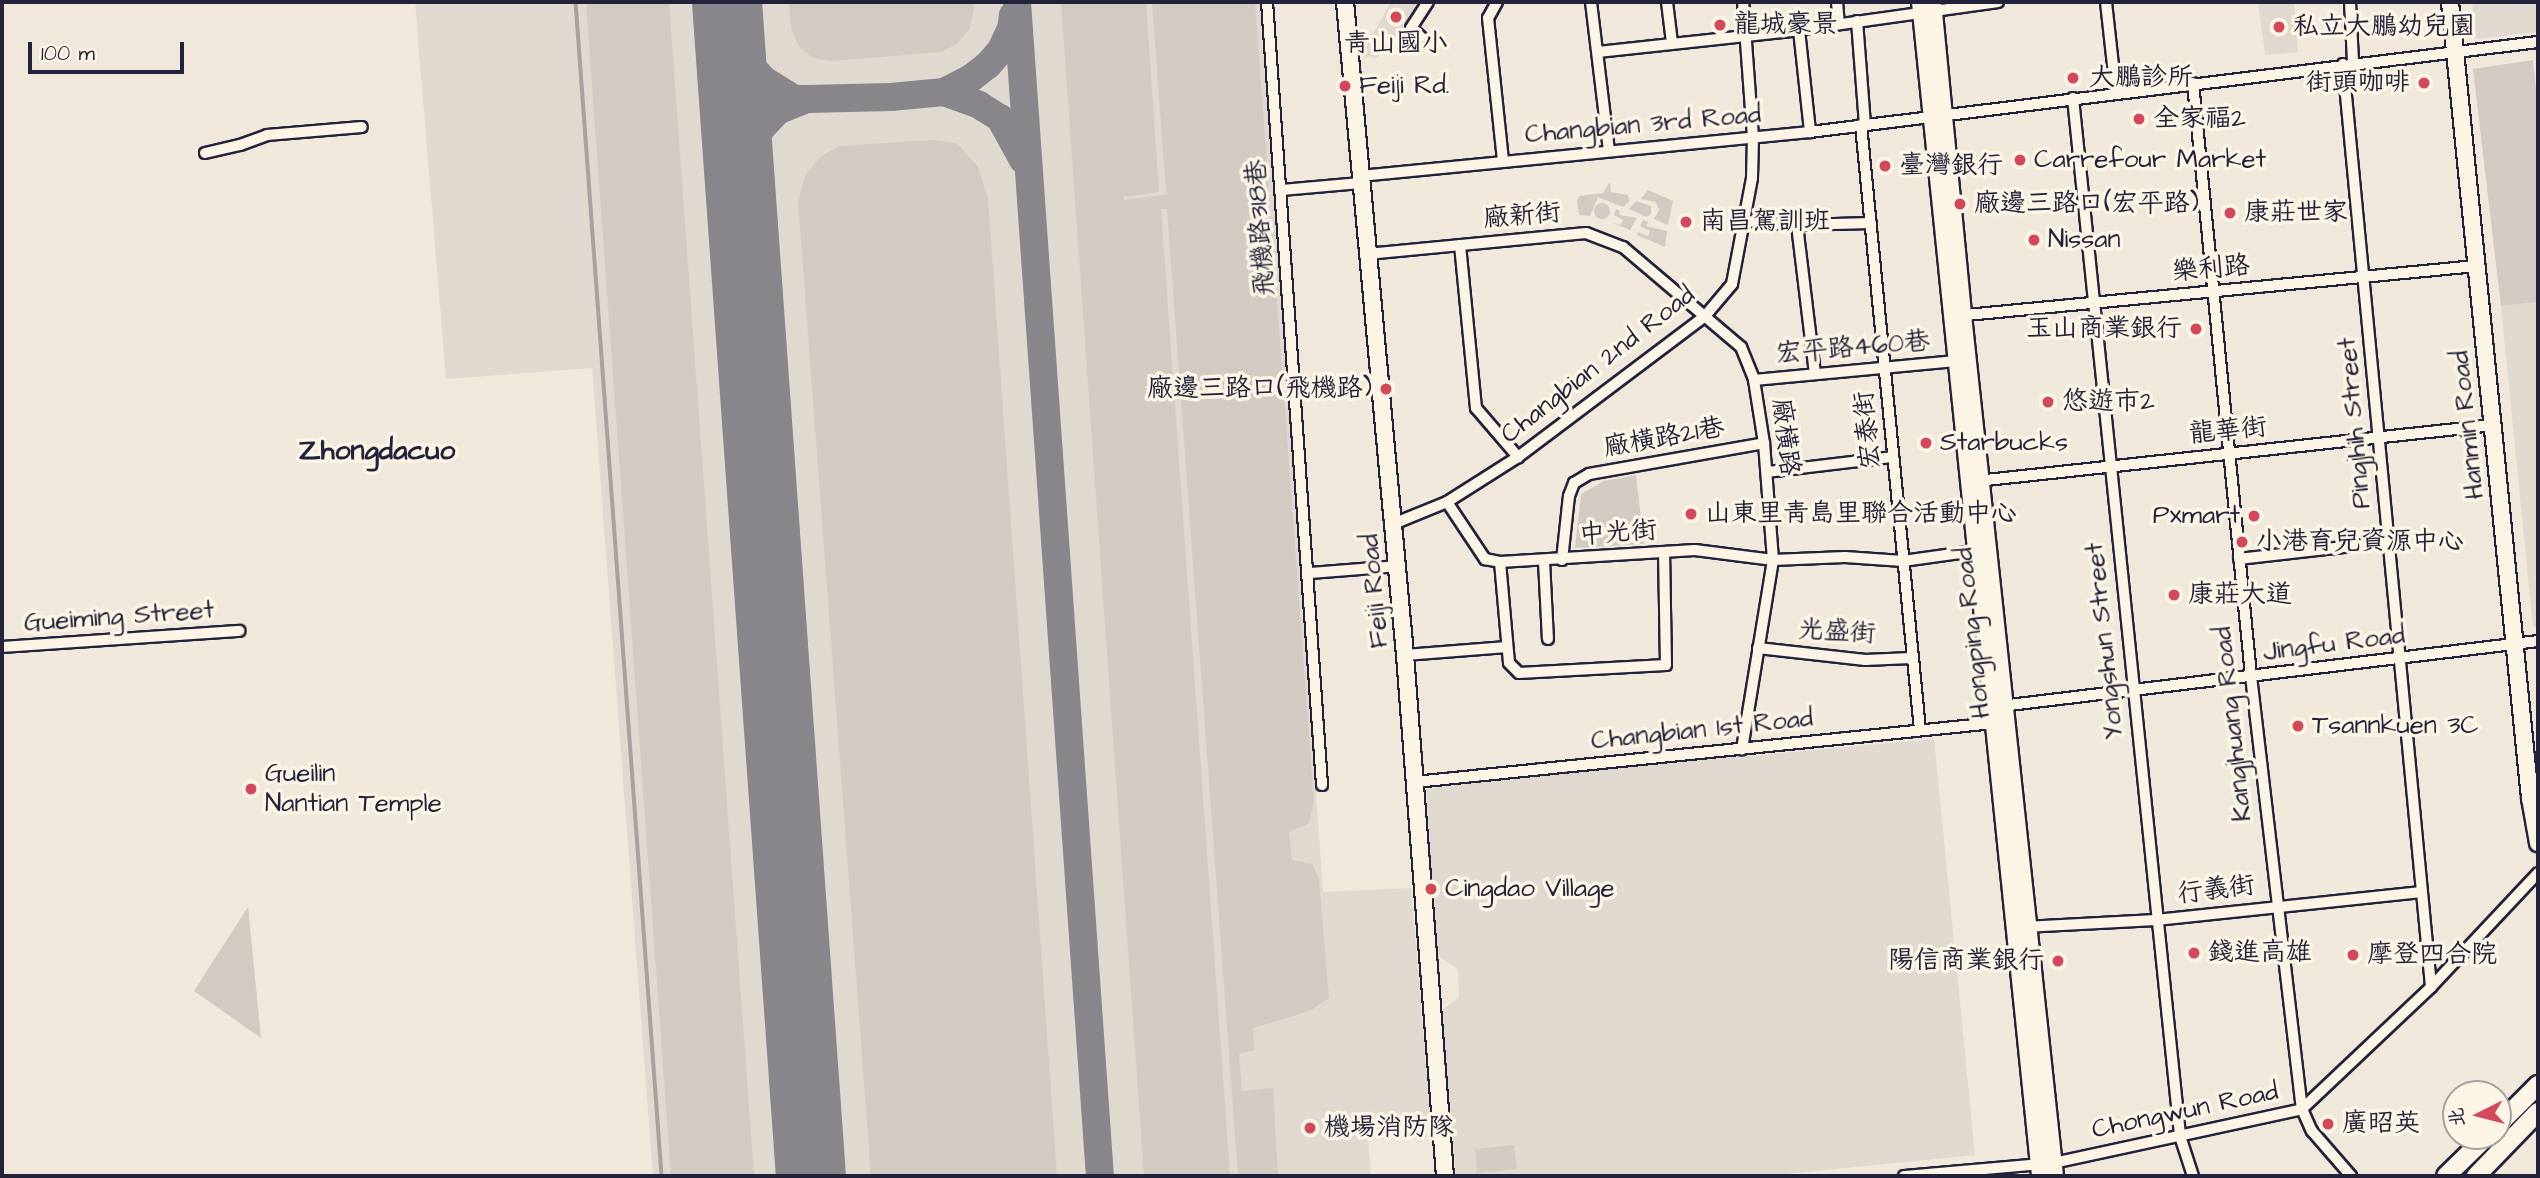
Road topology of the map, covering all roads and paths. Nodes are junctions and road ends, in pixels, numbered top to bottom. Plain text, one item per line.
1 (1267, 2) edge
2 (1345, 2) edge
3 (1428, 2) edge
4 (1497, 2) edge
5 (1591, 2) edge
6 (1667, 2) edge
7 (1743, 2) edge
8 (1837, 2) edge
9 (1998, 2) edge
10 (2106, 2) edge
11 (2350, 2) edge
12 (2450, 2) edge
13 (1927, 6) edge
14 (1857, 21) junction
15 (1839, 24) junction
16 (1799, 30) junction
17 (1744, 36) junction
18 (1422, 37) dead end
19 (2538, 42) edge
20 (1672, 43) junction
21 (1598, 52) junction
22 (2456, 52) junction
23 (2348, 63) junction
24 (2193, 83) junction
25 (2116, 93) junction
26 (2073, 98) junction
27 (1936, 115) junction
28 (1863, 125) junction
29 (362, 127) dead end
30 (1810, 132) junction
31 (1753, 137) junction
32 (1609, 150) junction
33 (205, 153) dead end
34 (1503, 161) junction
35 (1361, 179) junction
36 (1281, 190) junction
37 (1744, 221) junction
38 (1871, 223) junction
39 (1797, 225) junction
40 (1460, 245) junction
41 (1367, 254) junction
42 (2476, 266) junction
43 (2364, 277) junction
44 (2212, 291) junction
45 (2092, 303) junction
46 (1957, 315) junction
47 (1705, 316) junction
48 (1956, 361) junction
49 (1885, 368) junction
50 (1815, 374) junction
51 (1754, 380) junction
52 (2493, 425) junction
53 (2379, 438) junction
54 (1764, 443) junction
55 (2228, 454) junction
56 (1518, 457) junction
57 (1893, 457) junction
58 (2108, 467) junction
59 (1767, 472) junction
60 (1976, 482) junction
61 (1447, 502) junction
62 (1393, 524) junction
63 (2389, 542) junction
64 (1982, 550) junction
65 (1664, 552) junction
66 (2239, 559) junction
67 (1562, 560) junction
68 (1773, 560) junction
69 (1544, 561) junction
70 (1903, 561) junction
71 (1500, 562) junction
72 (1397, 566) junction
73 (1309, 573) junction
74 (239, 631) dead end
75 (1548, 639) dead end
76 (2538, 641) edge
77 (2516, 645) junction
78 (2, 647) edge
79 (1507, 647) junction
80 (1758, 648) junction
81 (1405, 654) junction
82 (1913, 658) junction
83 (2400, 659) junction
84 (2251, 676) junction
85 (2133, 691) junction
86 (1997, 712) junction
87 (1920, 730) junction
88 (1742, 748) junction
89 (1415, 782) junction
90 (1322, 785) dead end
91 (2538, 843) edge
92 (2538, 873) edge
93 (2422, 892) junction
94 (2277, 905) junction
95 (2156, 920) junction
96 (2021, 927) junction
97 (2431, 987) junction
98 (2538, 1084) edge
99 (2302, 1109) junction
100 (2512, 1111) edge
101 (2538, 1112) edge
102 (2180, 1136) junction
103 (2473, 1150) edge
104 (2046, 1170) edge
105 (1930, 1175) edge
106 (1445, 1176) edge
107 (1904, 1176) edge
108 (2193, 1176) edge
109 (2351, 1176) edge
110 (2446, 1176) edge
111 (2476, 1176) edge

1 - 36 street, 飛機路318巷
2 - 35 street, Feiji Road
3 - 18 street
4 - 34 street
5 - 21 street
6 - 20 street
7 - 17 street, Changbian 2nd Road
8 - 15 street
9 - 13 street
10 - 25 street
11 - 23 street, Pingjhih Street
12 - 22 street, Hanmin Road
13 - 14 street
13 - 27 street, Hongping Road
14 - 15 street
14 - 28 street, 宏泰街
15 - 16 street
16 - 17 street
16 - 30 street
17 - 20 street
17 - 31 street, Changbian 2nd Road
19 - 22 street, Changbian 3rd Road
20 - 21 street
21 - 32 street
22 - 23 street, Changbian 3rd Road
22 - 42 street, Hanmin Road
23 - 24 street, Changbian 3rd Road
23 - 43 street, Pingjhih Street
24 - 25 street, Changbian 3rd Road
24 - 44 street, Kangjhuang Road
25 - 26 street, Changbian 3rd Road
26 - 27 street, Changbian 3rd Road
26 - 45 street, Yongshun Street
27 - 28 street, Changbian 3rd Road
27 - 46 street, Hongping Road
28 - 30 street, Changbian 3rd Road
28 - 38 street, 宏泰街
29 - 33 street
30 - 31 street, Changbian 3rd Road
31 - 32 street, Changbian 3rd Road
31 - 37 street, Changbian 2nd Road
32 - 34 street, Changbian 3rd Road
34 - 35 street, Changbian 3rd Road
35 - 36 street, Changbian 3rd Road
35 - 41 street, Feiji Road
36 - 73 street, 飛機路318巷
37 - 39 street
37 - 47 street, Changbian 2nd Road
38 - 39 street
38 - 49 street, 宏泰街
39 - 50 street
40 - 41 street
40 - 47 street, 廠新街
40 - 56 street, 廠新街
41 - 62 street, Feiji Road
42 - 43 street, 樂利路
42 - 52 street, Hanmin Road
43 - 44 street, 樂利路
43 - 53 street, Pingjhih Street
44 - 45 street, 樂利路
44 - 55 street, Kangjhuang Road
45 - 46 street, 樂利路
45 - 58 street, Yongshun Street
46 - 48 street, Hongping Road
46 - 60 street, Hongping Road
47 - 51 street, 廠橫路
47 - 56 street, Changbian 2nd Road
48 - 49 street, 宏平路460巷
48 - 60 street, Hongping Road
49 - 50 street, 宏平路460巷
49 - 57 street, 宏泰街
50 - 51 street, 宏平路460巷
51 - 54 street, 廠橫路
52 - 53 street, 龍華街
52 - 77 street, Hanmin Road
53 - 55 street, 龍華街
53 - 63 street, Pingjhih Street
54 - 59 street, 廠橫路
54 - 67 street, 廠橫路21巷
55 - 58 street, 龍華街
55 - 66 street, Kangjhuang Road
56 - 61 street, Changbian 2nd Road
57 - 59 street
57 - 70 street, 宏泰街
58 - 60 street, 龍華街
58 - 85 street, Yongshun Street
59 - 68 street, 廠橫路
60 - 64 street, Hongping Road
61 - 62 street, Changbian 2nd Road
61 - 71 street
62 - 72 street, Feiji Road
63 - 66 street
63 - 83 street, Pingjhih Street
64 - 70 street, 中光街
64 - 86 street, Hongping Road
65 - 67 street, 中光街
65 - 68 street, 中光街
65 - 79 street
66 - 84 street, Kangjhuang Road
67 - 69 street, 中光街
68 - 70 street, 中光街
68 - 80 street, 廠橫路
69 - 71 street, 中光街
69 - 75 street
70 - 82 street, 宏泰街
71 - 79 street
72 - 73 street
72 - 81 street, Feiji Road
73 - 90 street, 飛機路318巷
74 - 78 street, Gueiming Street
76 - 77 street, Jingfu Road
77 - 83 street, Jingfu Road
77 - 91 street, Hanmin Road
79 - 81 street
80 - 82 street, 光盛街
80 - 88 street, 廠橫路
81 - 89 street, Feiji Road
82 - 87 street, 宏泰街
83 - 84 street, Jingfu Road
83 - 93 street, Pingjhih Street
84 - 85 street, Jingfu Road
84 - 94 street, Kangjhuang Road
85 - 86 street, Jingfu Road
85 - 95 street, Yongshun Street
86 - 87 street, Changbian 1st Road
86 - 96 street, Hongping Road
87 - 88 street, Changbian 1st Road
88 - 89 street, Changbian 1st Road
89 - 106 street, Feiji Road
92 - 97 street, Chongwun Road
93 - 94 street, 行義街
93 - 97 street, Pingjhih Street
94 - 95 street, 行義街
94 - 99 street, Kangjhuang Road
95 - 96 street, 行義街
95 - 102 street, Yongshun Street
96 - 104 street, Hongping Road
97 - 99 street, Chongwun Road
98 - 100 main road
99 - 102 street, Chongwun Road
99 - 109 street, Kangjhuang Road
101 - 111 main road
102 - 104 street, Chongwun Road
102 - 108 street, Yongshun Street
103 - 110 main road
104 - 105 street, Chongwun Road
105 - 107 street, Chongwun Road

